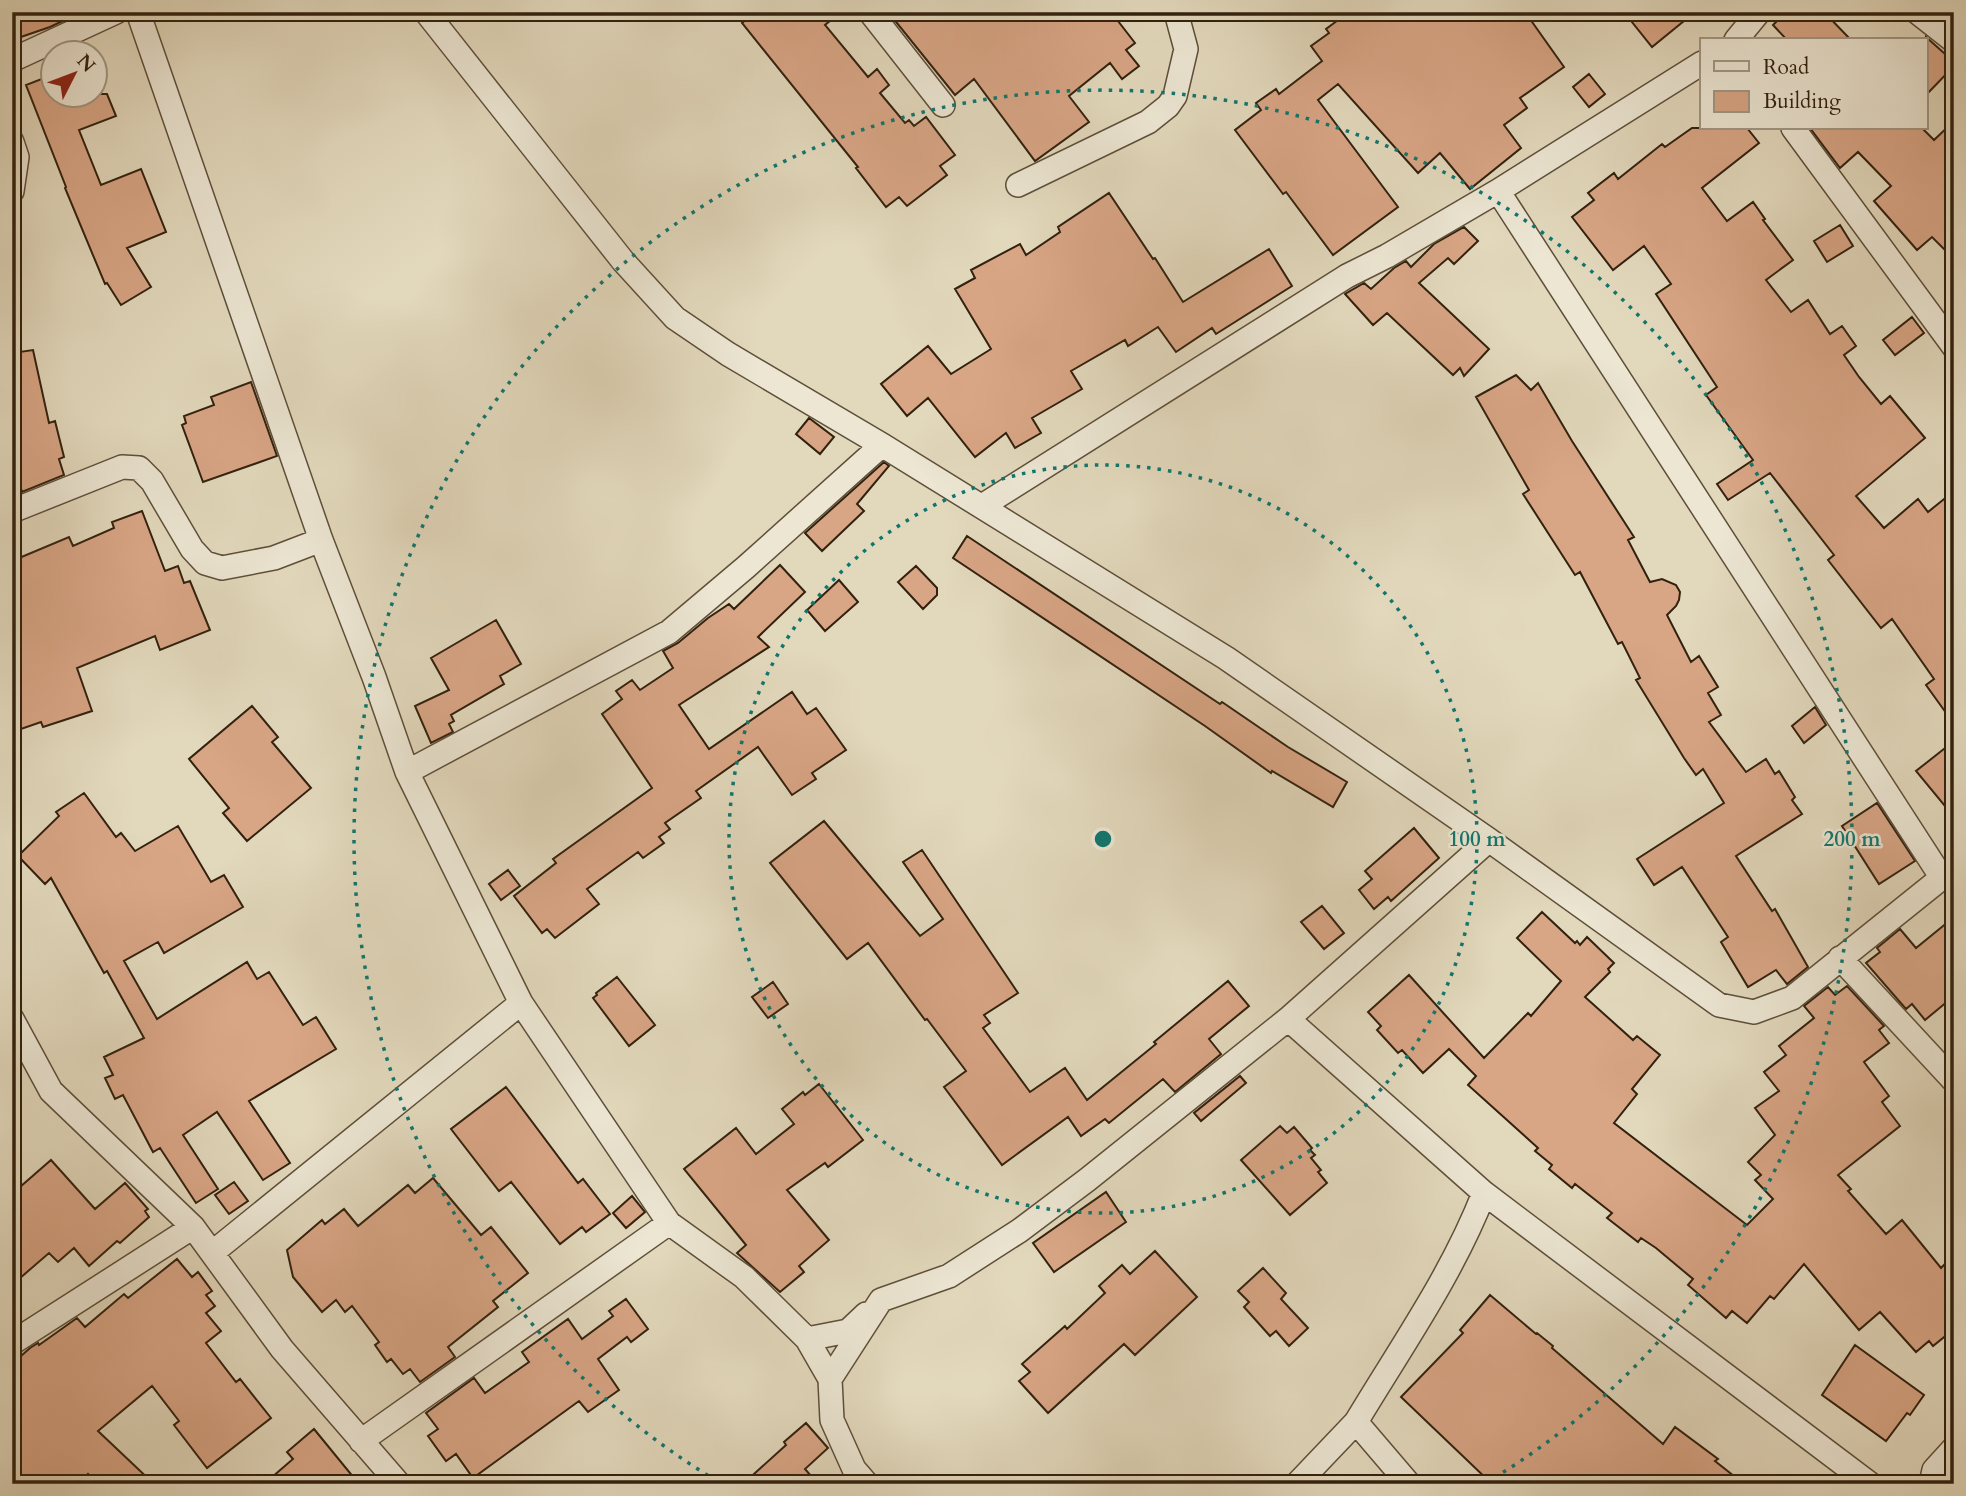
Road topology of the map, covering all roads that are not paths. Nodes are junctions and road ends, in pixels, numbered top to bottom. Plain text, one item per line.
1 (116, 12) edge
2 (138, 12) edge
3 (426, 12) edge
4 (870, 12) edge
5 (1176, 12) edge
6 (1759, 12) edge
7 (1917, 12) edge
8 (1738, 38) edge
9 (1954, 41) edge
10 (12, 60) edge
11 (1700, 64) edge
12 (943, 105) dead end
13 (1794, 130) edge
14 (12, 142) edge
15 (1018, 185) dead end
16 (12, 191) edge
17 (1498, 191) junction
18 (1954, 347) edge
19 (883, 445) junction
20 (982, 506) junction
21 (12, 511) edge
22 (321, 540) junction
23 (407, 772) junction
24 (1489, 840) junction
25 (1948, 873) edge
26 (1840, 958) junction
27 (521, 1003) junction
28 (12, 1019) edge
29 (1288, 1020) junction
30 (1954, 1081) edge
31 (1484, 1193) junction
32 (669, 1223) junction
33 (193, 1227) junction
34 (212, 1253) junction
35 (881, 1300) junction
36 (807, 1339) junction
37 (12, 1343) edge
38 (830, 1379) junction
39 (1356, 1422) junction
40 (361, 1441) junction
41 (1954, 1448) edge
42 (399, 1484) edge
43 (867, 1484) edge
44 (1297, 1484) edge
45 (1409, 1484) edge
46 (1870, 1484) edge
47 (1931, 1484) edge

1 - 10 street
2 - 22 street
3 - 19 street
4 - 12 street
5 - 15 street
6 - 8 street
7 - 9 street
11 - 17 street
13 - 18 street
14 - 16 street
17 - 20 street
17 - 25 street
19 - 20 street
19 - 23 street
20 - 24 street
21 - 22 street
22 - 23 street
23 - 27 street
24 - 26 street
24 - 29 street
25 - 26 street
26 - 30 street
27 - 32 street
27 - 34 street
28 - 33 street
29 - 31 street
29 - 35 street
31 - 39 street
31 - 46 street
32 - 36 street
32 - 40 street
33 - 34 street
33 - 37 street
34 - 40 street
35 - 36 street
35 - 38 street
36 - 38 street
38 - 43 street
39 - 44 street
39 - 45 street
40 - 42 street
41 - 47 street

